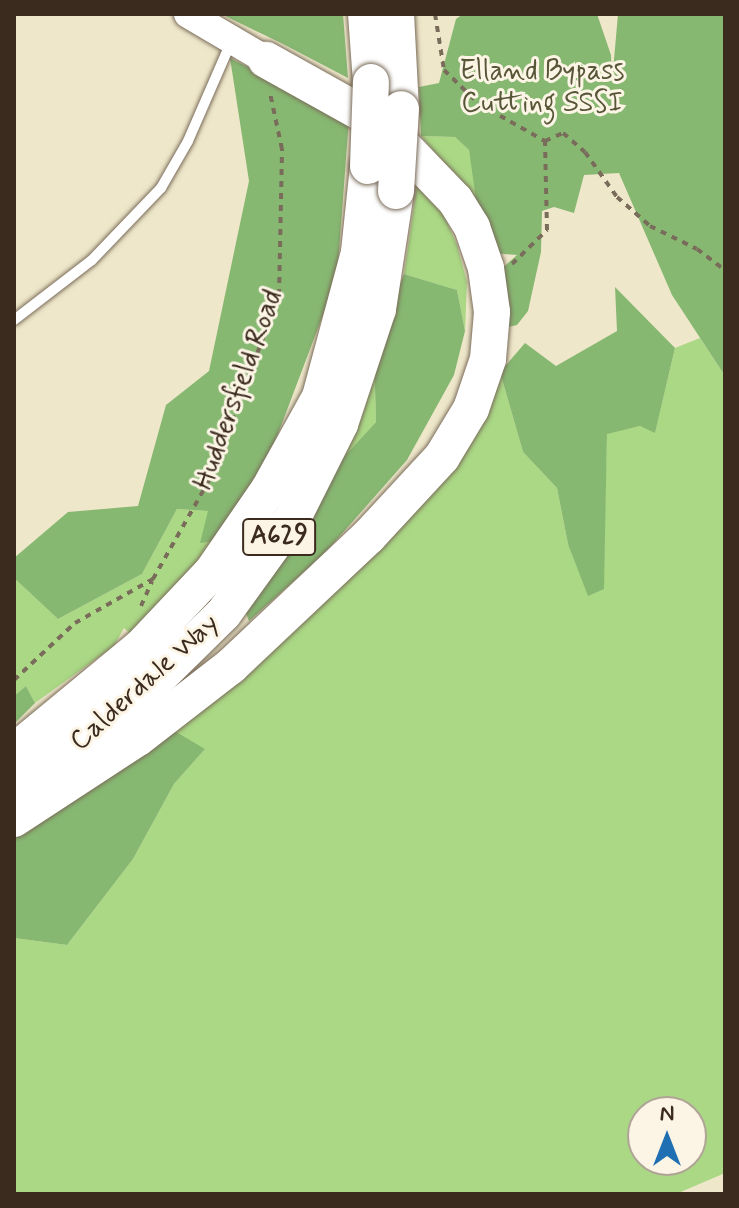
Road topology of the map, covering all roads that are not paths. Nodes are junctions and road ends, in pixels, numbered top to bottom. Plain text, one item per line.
1 (188, 14) edge
2 (366, 14) edge
3 (396, 14) edge
4 (232, 40) junction
5 (266, 60) joint
6 (14, 320) edge
7 (141, 647) junction
8 (94, 666) dead end
9 (20, 738) edge
10 (14, 741) edge
11 (14, 792) edge
12 (14, 819) edge

1 - 4 street
2 - 7 highway, Calderdale Way / A629, bridge
3 - 11 highway, Calderdale Way / A629, bridge
4 - 5 street
4 - 6 lane
5 - 12 highway
7 - 8 lane, Calderdale Way
7 - 9 highway, Calderdale Way / A629
9 - 10 lane, Calderdale Way

